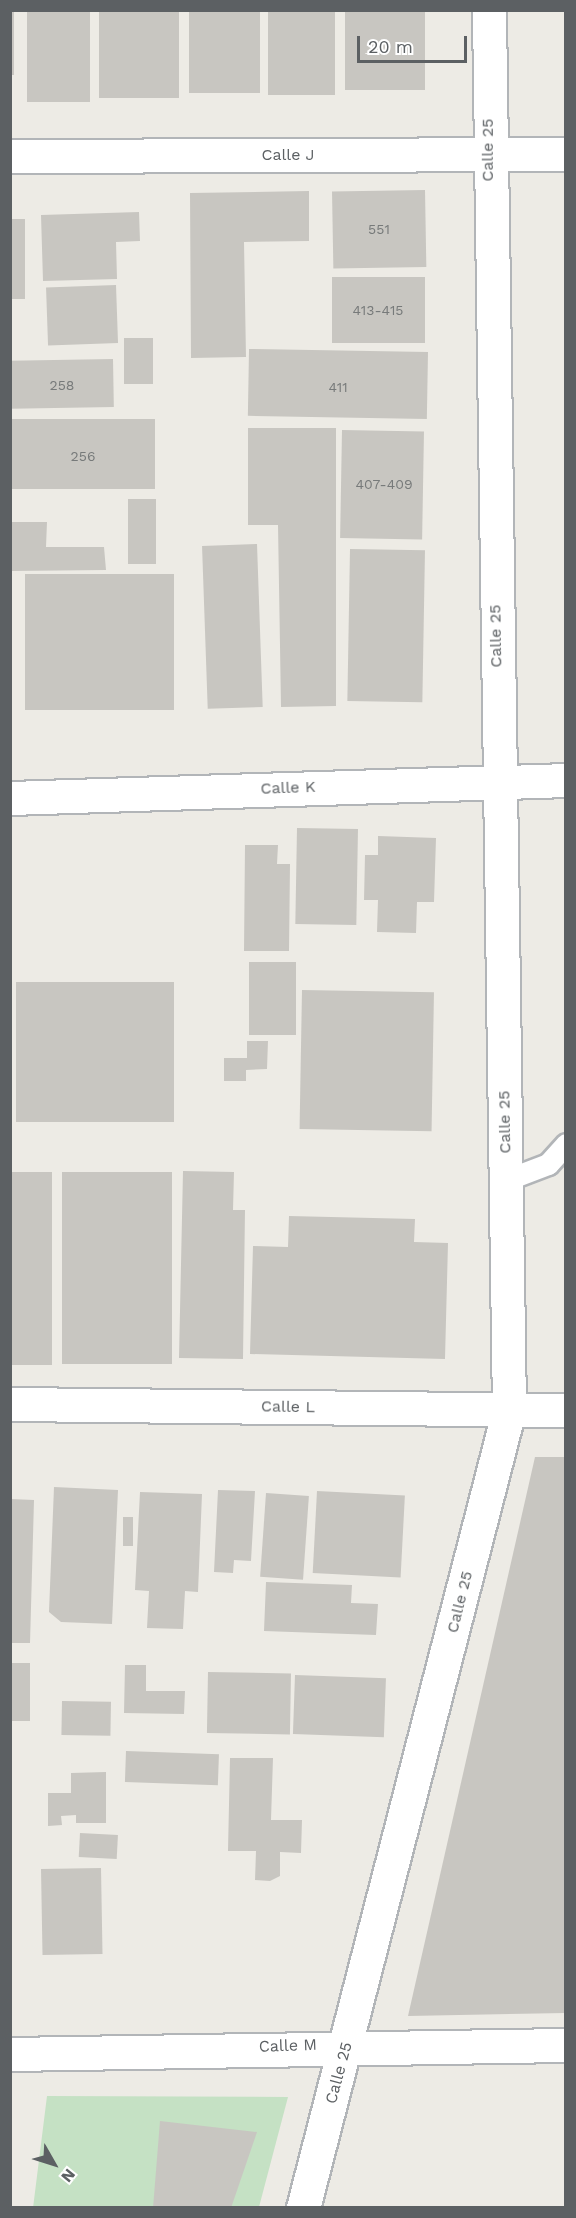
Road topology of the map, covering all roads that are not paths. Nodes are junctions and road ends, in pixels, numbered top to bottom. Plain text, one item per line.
1 (489, 10) edge
2 (488, 154) junction
3 (566, 154) edge
4 (10, 156) edge
5 (499, 780) junction
6 (566, 780) edge
7 (10, 798) edge
8 (566, 1144) edge
9 (506, 1180) junction
10 (10, 1404) edge
11 (509, 1410) junction
12 (566, 1410) edge
13 (347, 2045) junction
14 (566, 2045) edge
15 (10, 2054) edge
16 (303, 2208) edge

1 - 2 street, Calle 25
2 - 3 street, Calle J
2 - 4 street, Calle J
2 - 5 street, Calle 25
5 - 6 street, Calle K
5 - 7 street, Calle K
5 - 9 street, Calle 25
8 - 9 lane
9 - 11 street, Calle 25
10 - 11 street, Calle L
11 - 12 street, Calle L
11 - 13 street, Calle 25
13 - 14 street, Calle M
13 - 15 street, Calle M
13 - 16 street, Calle 25

